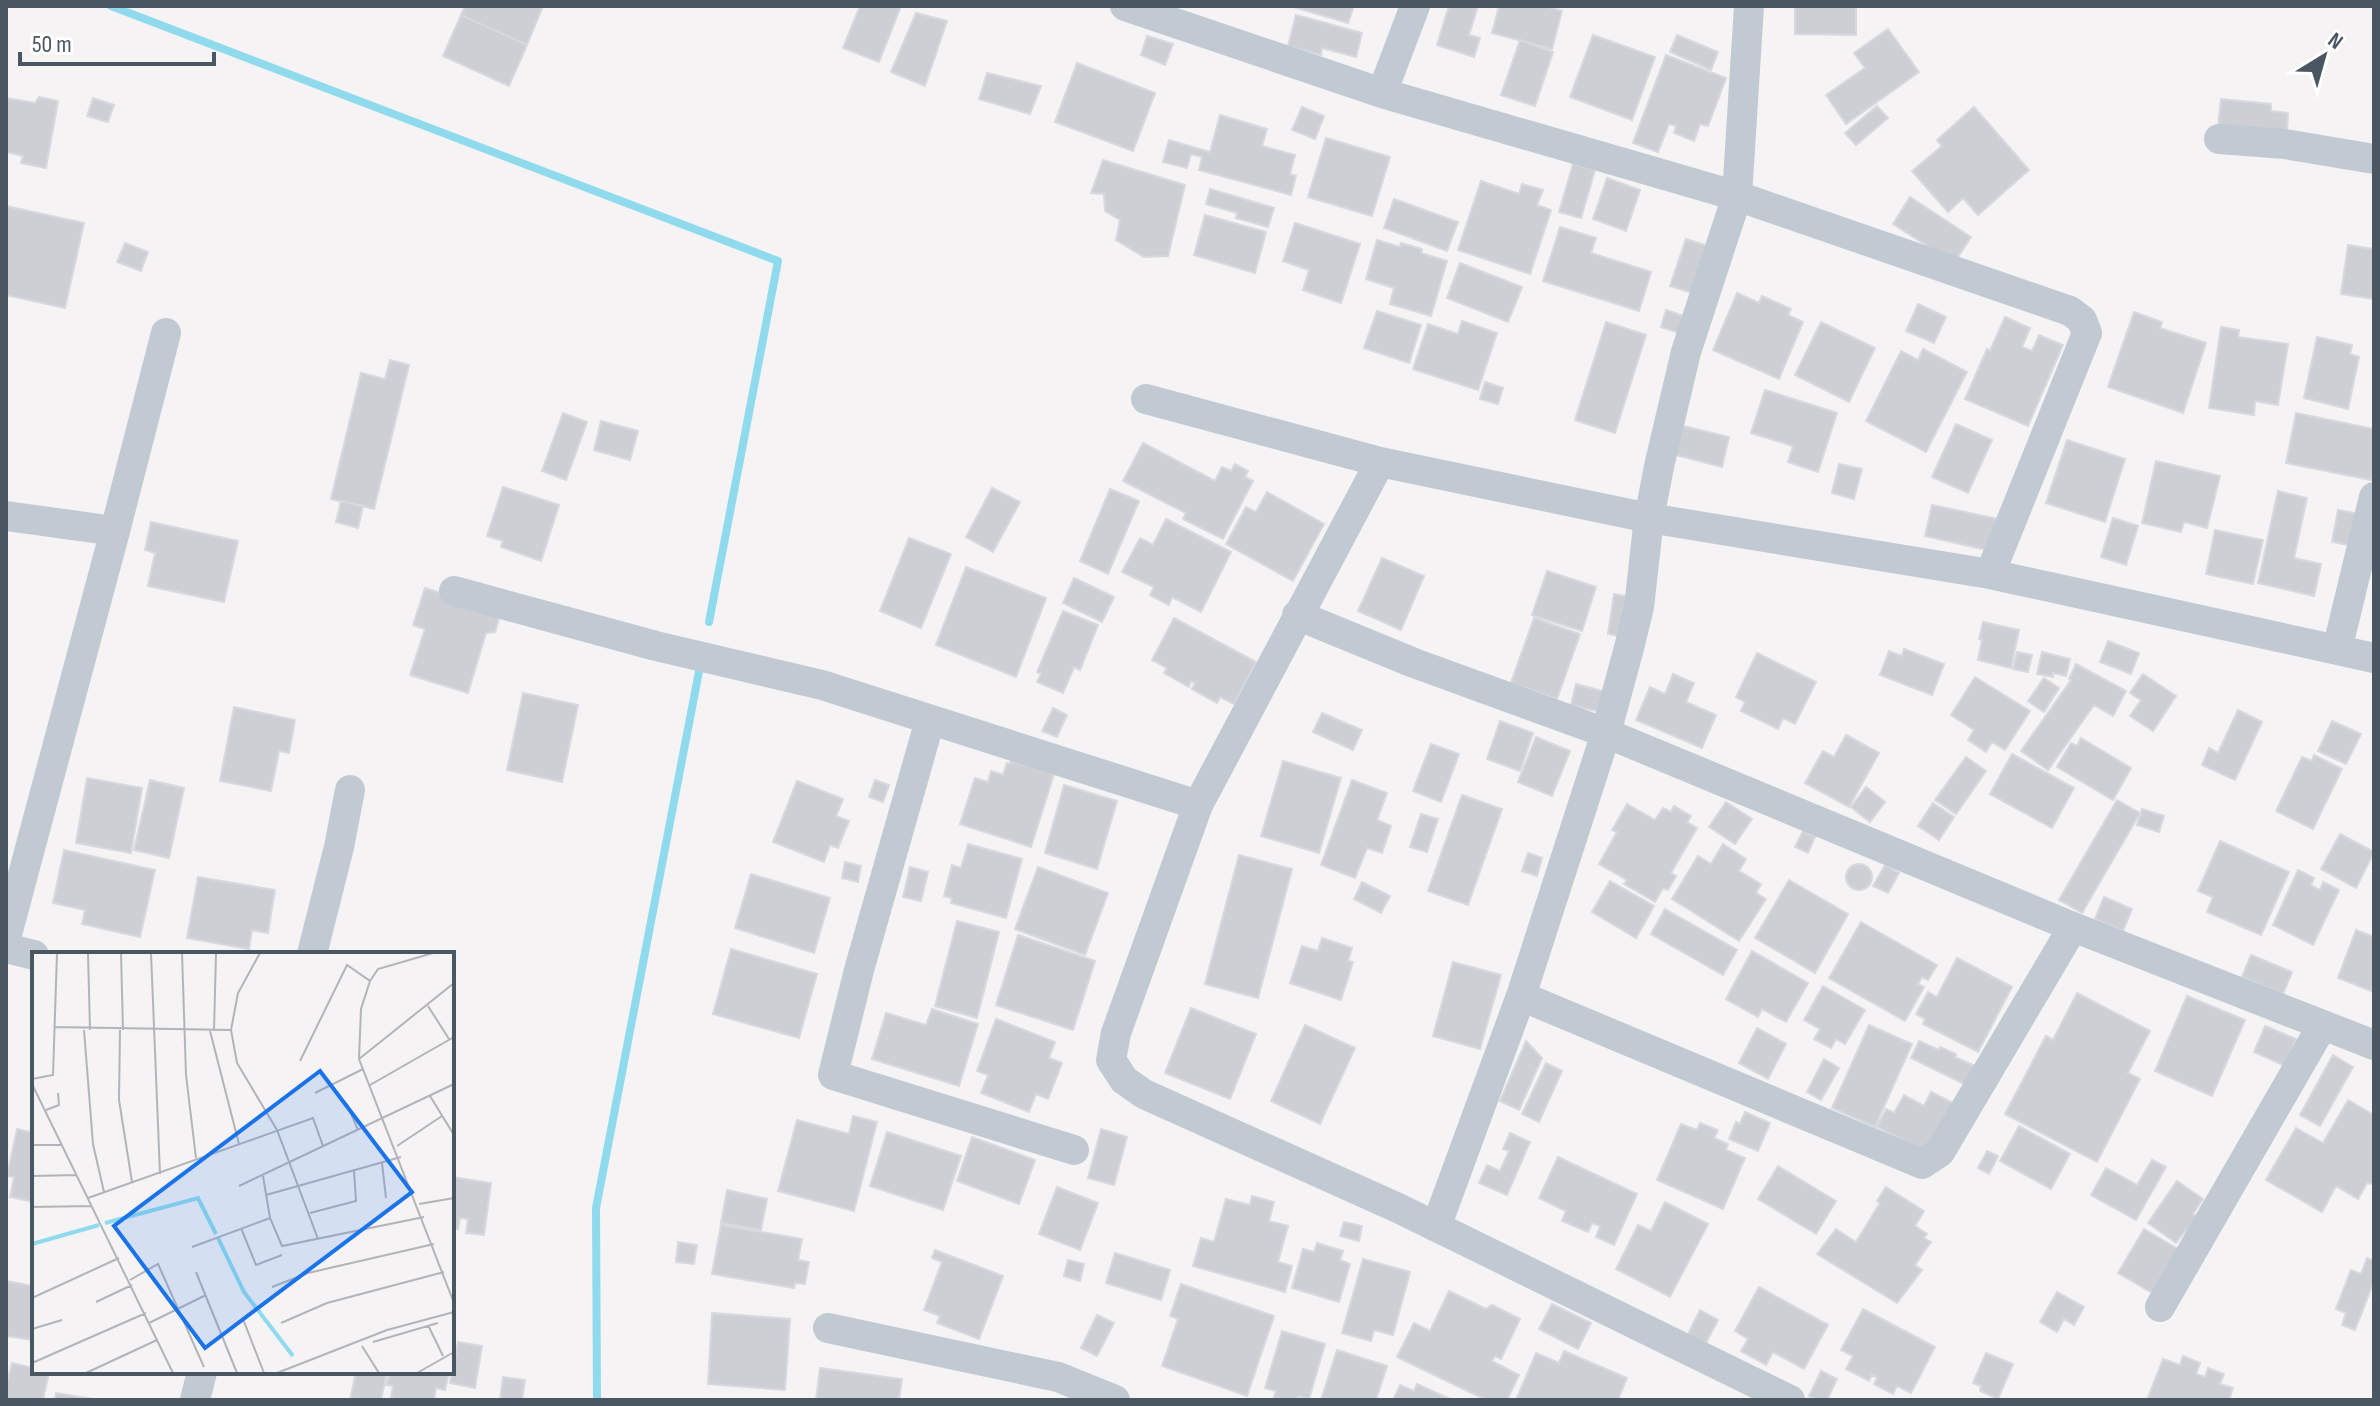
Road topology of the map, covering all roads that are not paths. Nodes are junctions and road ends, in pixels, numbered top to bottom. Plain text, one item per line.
1 (1125, 6) edge
2 (1415, 6) edge
3 (1749, 6) edge
4 (1382, 93) junction
5 (2219, 139) dead end
6 (2374, 159) edge
7 (1737, 196) junction
8 (166, 333) dead end
9 (1146, 399) dead end
10 (1380, 462) junction
11 (2374, 497) edge
12 (6, 516) edge
13 (1649, 518) junction
14 (115, 531) junction
15 (1990, 574) junction
16 (454, 591) dead end
17 (1297, 615) junction
18 (2337, 650) junction
19 (2374, 658) edge
20 (930, 720) junction
21 (1606, 733) junction
22 (350, 790) dead end
23 (1198, 805) junction
24 (2073, 927) junction
25 (6, 938) edge
26 (6, 948) edge
27 (313, 952) edge
28 (32, 954) edge
29 (1521, 996) junction
30 (2322, 1026) junction
31 (2374, 1045) edge
32 (1074, 1150) dead end
33 (1436, 1227) junction
34 (2160, 1307) dead end
35 (828, 1328) dead end
36 (202, 1374) edge
37 (195, 1400) edge
38 (1115, 1400) edge
39 (1790, 1400) edge

1 - 4 street
2 - 4 street
3 - 7 street
4 - 7 street
5 - 6 street
7 - 13 street
7 - 15 street
8 - 14 street
9 - 10 street
10 - 13 street
10 - 17 street
11 - 18 street
12 - 14 street
13 - 15 street
13 - 21 street
14 - 25 street
15 - 18 street
16 - 20 street
17 - 21 street
17 - 23 street
18 - 19 street
20 - 23 street
20 - 32 street
21 - 24 street
21 - 29 street
22 - 27 street
23 - 33 street
24 - 29 street
24 - 30 street
26 - 28 street
29 - 33 street
30 - 31 street
30 - 34 street
33 - 39 street
35 - 38 street
36 - 37 street

